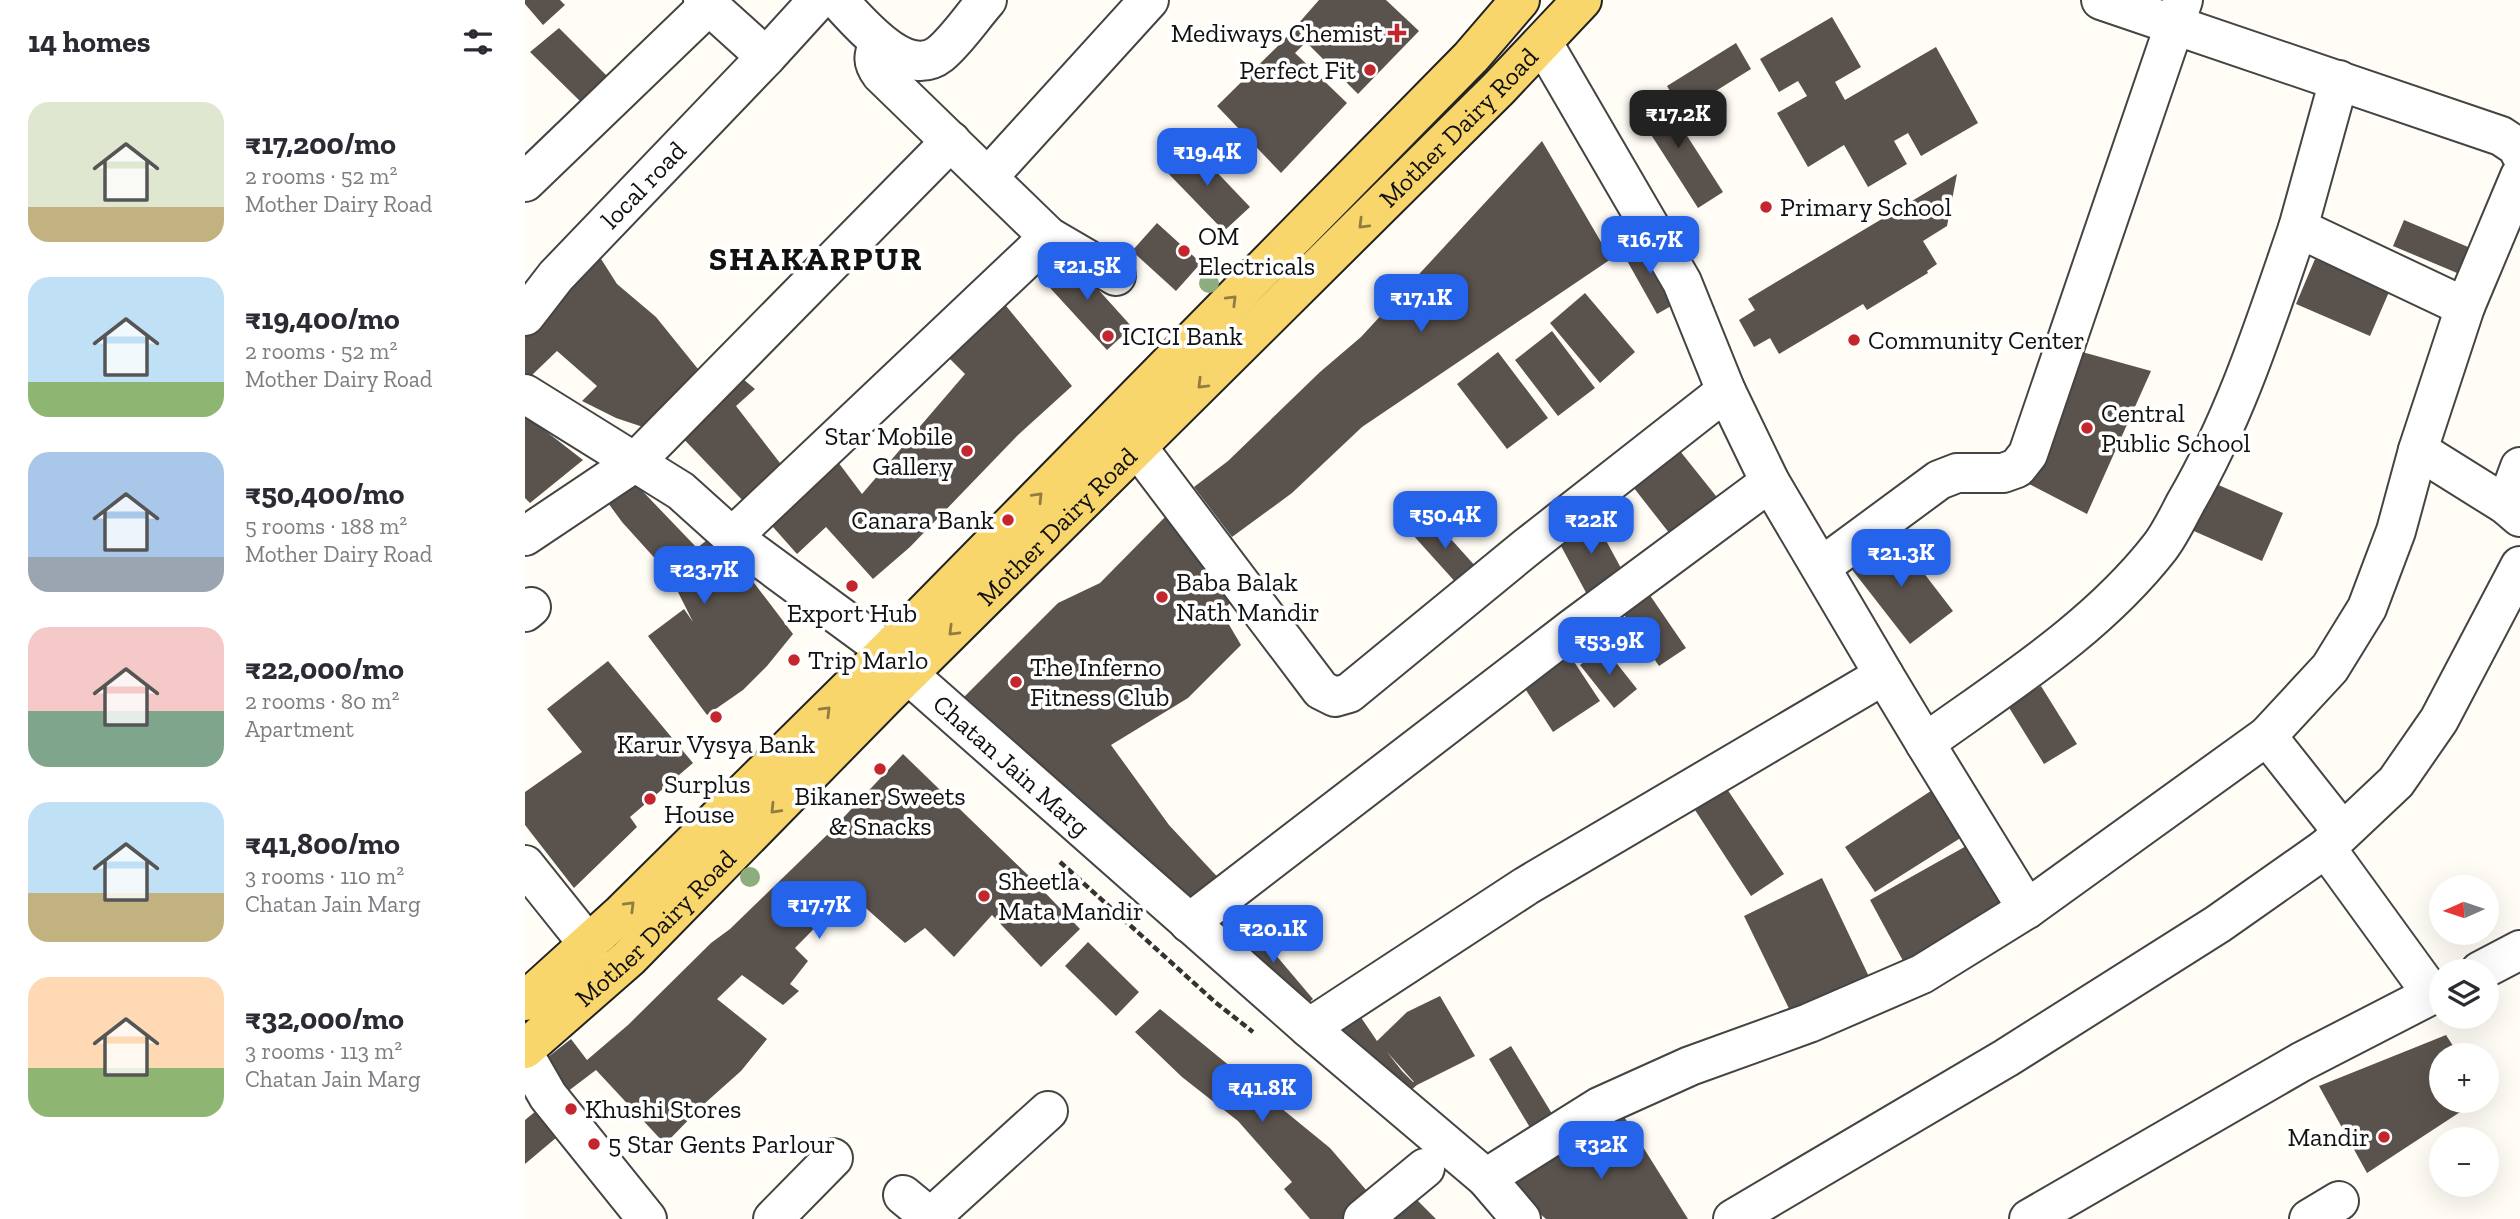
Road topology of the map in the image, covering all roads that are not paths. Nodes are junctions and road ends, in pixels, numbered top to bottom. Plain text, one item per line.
1 (818, 0) edge
2 (838, 0) edge
3 (986, 0) edge
4 (1149, 0) edge
5 (1582, 0) edge
6 (2101, 0) edge
7 (706, 2) edge
8 (1505, 5) edge
9 (2179, 12) edge
10 (879, 42) junction
11 (1543, 43) junction
12 (766, 57) junction
13 (2339, 80) junction
14 (950, 141) junction
15 (2520, 153) edge
16 (2520, 176) edge
17 (988, 177) junction
18 (525, 182) edge
19 (2298, 228) junction
20 (1049, 237) junction
21 (1116, 276) dead end
22 (2465, 307) junction
23 (525, 316) edge
24 (1726, 391) junction
25 (525, 394) edge
26 (1138, 448) junction
27 (2418, 450) junction
28 (634, 463) junction
29 (2520, 467) edge
30 (1770, 482) junction
31 (2513, 511) edge
32 (525, 536) edge
33 (732, 537) junction
34 (2520, 566) edge
35 (1821, 567) junction
36 (898, 663) junction
37 (1884, 675) junction
38 (2267, 736) junction
39 (1925, 743) junction
40 (2334, 840) junction
41 (525, 866) edge
42 (2027, 909) junction
43 (1189, 923) junction
44 (589, 945) junction
45 (2520, 950) edge
46 (2499, 961) edge
47 (2429, 980) edge
48 (2429, 996) edge
49 (525, 1001) edge
50 (1308, 1028) junction
51 (525, 1049) edge
52 (525, 1056) edge
53 (1048, 1111) dead end
54 (833, 1158) dead end
55 (1425, 1168) dead end
56 (1486, 1178) junction
57 (922, 1210) edge
58 (647, 1219) edge
59 (773, 1219) edge
60 (1363, 1219) edge
61 (1521, 1219) edge
62 (1733, 1219) edge
63 (2029, 1219) edge

1 - 12 street, local road
2 - 10 street
3 - 10 street
4 - 17 street
5 - 11 main road, Mother Dairy Road
6 - 9 street
7 - 12 street
7 - 18 street
36 -> 8 main road, Mother Dairy Road
9 - 13 street
9 - 35 street
10 - 14 street
11 - 24 street
11 -> 26 main road, Mother Dairy Road
12 - 23 street, local road
13 - 15 street
13 - 19 street
14 - 17 street
14 - 28 street
16 - 22 street
17 - 20 street
19 - 22 street
19 - 39 street
20 - 21 street
20 - 33 street
22 - 27 street
24 - 26 street
24 - 30 street
25 - 28 street, Chatan Jain Marg
26 -> 36 main road, Mother Dairy Road
27 - 31 street
27 - 38 street
28 - 32 street
28 - 33 street, Chatan Jain Marg
29 - 31 street
30 - 35 street
30 - 43 street
33 - 36 street, Chatan Jain Marg
34 - 40 street
35 - 37 street
36 - 43 street, Chatan Jain Marg
44 -> 36 main road, Mother Dairy Road
36 -> 51 main road, Mother Dairy Road
37 - 39 street
37 - 50 street
38 - 40 street
38 - 42 street
39 - 42 street
40 - 47 street
40 - 62 street
41 - 44 street
42 - 56 street
43 - 50 street, Chatan Jain Marg
44 - 49 main road, Mother Dairy Road
45 - 46 street
48 - 63 street
50 - 56 street, Chatan Jain Marg
52 - 58 street
53 - 57 street
54 - 59 street
55 - 60 street
56 - 61 street, Chatan Jain Marg

